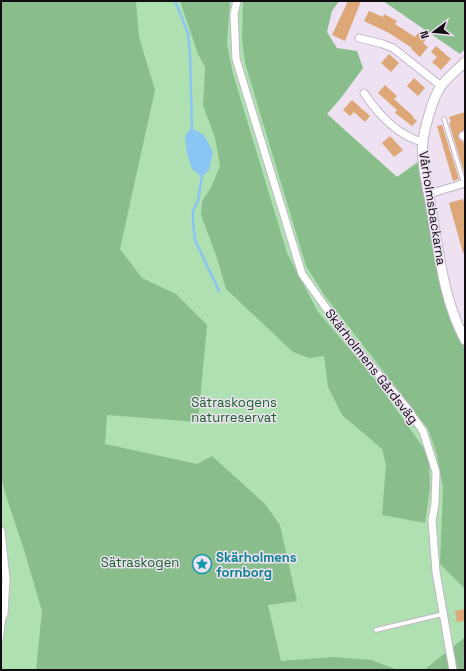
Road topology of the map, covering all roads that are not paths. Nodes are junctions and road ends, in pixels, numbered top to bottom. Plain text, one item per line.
1 (237, 1) edge
2 (360, 38) dead end
3 (465, 62) edge
4 (441, 86) junction
5 (364, 93) dead end
6 (444, 119) dead end
7 (422, 142) junction
8 (464, 183) edge
9 (429, 194) junction
10 (465, 340) edge
11 (1, 531) edge
12 (4, 614) joint
13 (444, 614) junction
14 (376, 630) dead end
15 (1, 639) edge
16 (453, 670) edge

1 - 13 street, Skärholmens Gårdsväg
2 - 4 street
3 - 4 street, Vårholmsbackarna
4 - 7 street, Vårholmsbackarna
5 - 7 street
6 - 8 lane
7 - 9 street, Vårholmsbackarna
8 - 9 street
9 - 10 street, Vårholmsbackarna
11 - 12 street
12 - 15 lane
13 - 14 lane
13 - 16 street, Skärholmens Gårdsväg

